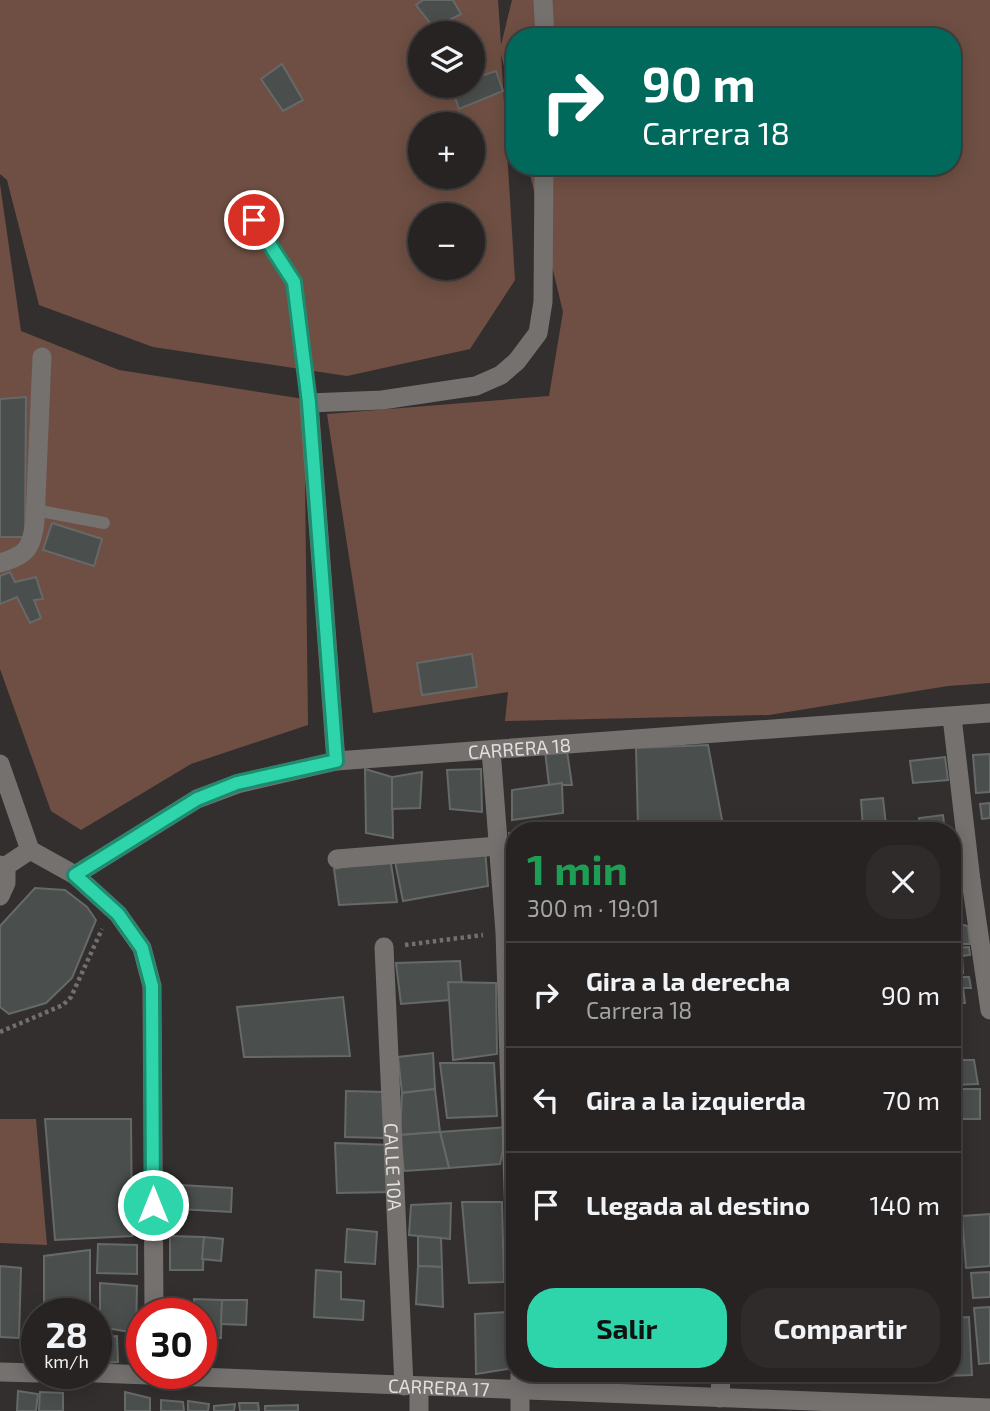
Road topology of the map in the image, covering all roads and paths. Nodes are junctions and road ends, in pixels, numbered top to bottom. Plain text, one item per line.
1 (543, 0) edge
2 (545, 28) edge
3 (544, 175) edge
4 (254, 220) dead end
5 (42, 357) dead end
6 (309, 403) junction
7 (35, 510) junction
8 (104, 523) dead end
9 (0, 563) edge
10 (990, 713) edge
11 (952, 717) junction
12 (491, 750) junction
13 (336, 761) junction
14 (0, 765) edge
15 (958, 822) edge
16 (498, 846) junction
17 (30, 850) junction
18 (337, 859) dead end
19 (3, 866) edge
20 (75, 875) junction
21 (962, 882) edge
22 (0, 896) edge
23 (506, 903) edge
24 (118, 914) junction
25 (506, 932) edge
26 (384, 947) joint
27 (990, 1010) edge
28 (0, 1032) edge
29 (154, 1298) edge
30 (0, 1372) edge
31 (21, 1373) edge
32 (217, 1377) edge
33 (520, 1382) edge
34 (720, 1382) edge
35 (412, 1387) junction
36 (720, 1398) junction
37 (990, 1408) edge
38 (419, 1411) edge
39 (520, 1411) edge

1 - 2 street
3 - 6 street
4 - 6 lane
5 - 7 street
6 - 13 street
7 - 8 lane
7 - 9 street
10 - 11 street, CARRERA 18
11 - 12 street, CARRERA 18
11 - 15 street
12 - 13 street, CARRERA 18
12 - 16 street
13 - 20 street, CARRERA 18
14 - 17 street
16 - 18 street
16 - 23 street
17 - 19 street
17 - 20 street
19 - 22 street
20 - 24 street
21 - 27 street
24 - 28 path
24 - 29 street
25 - 26 path
26 - 35 street, CALLE 10A
30 - 31 street
32 - 35 street, CARRERA 17
33 - 35 street, CARRERA 17
33 - 36 street, CARRERA 17
33 - 39 street
34 - 36 street
35 - 38 street, CALLE 10A
36 - 37 street, CARRERA 17

